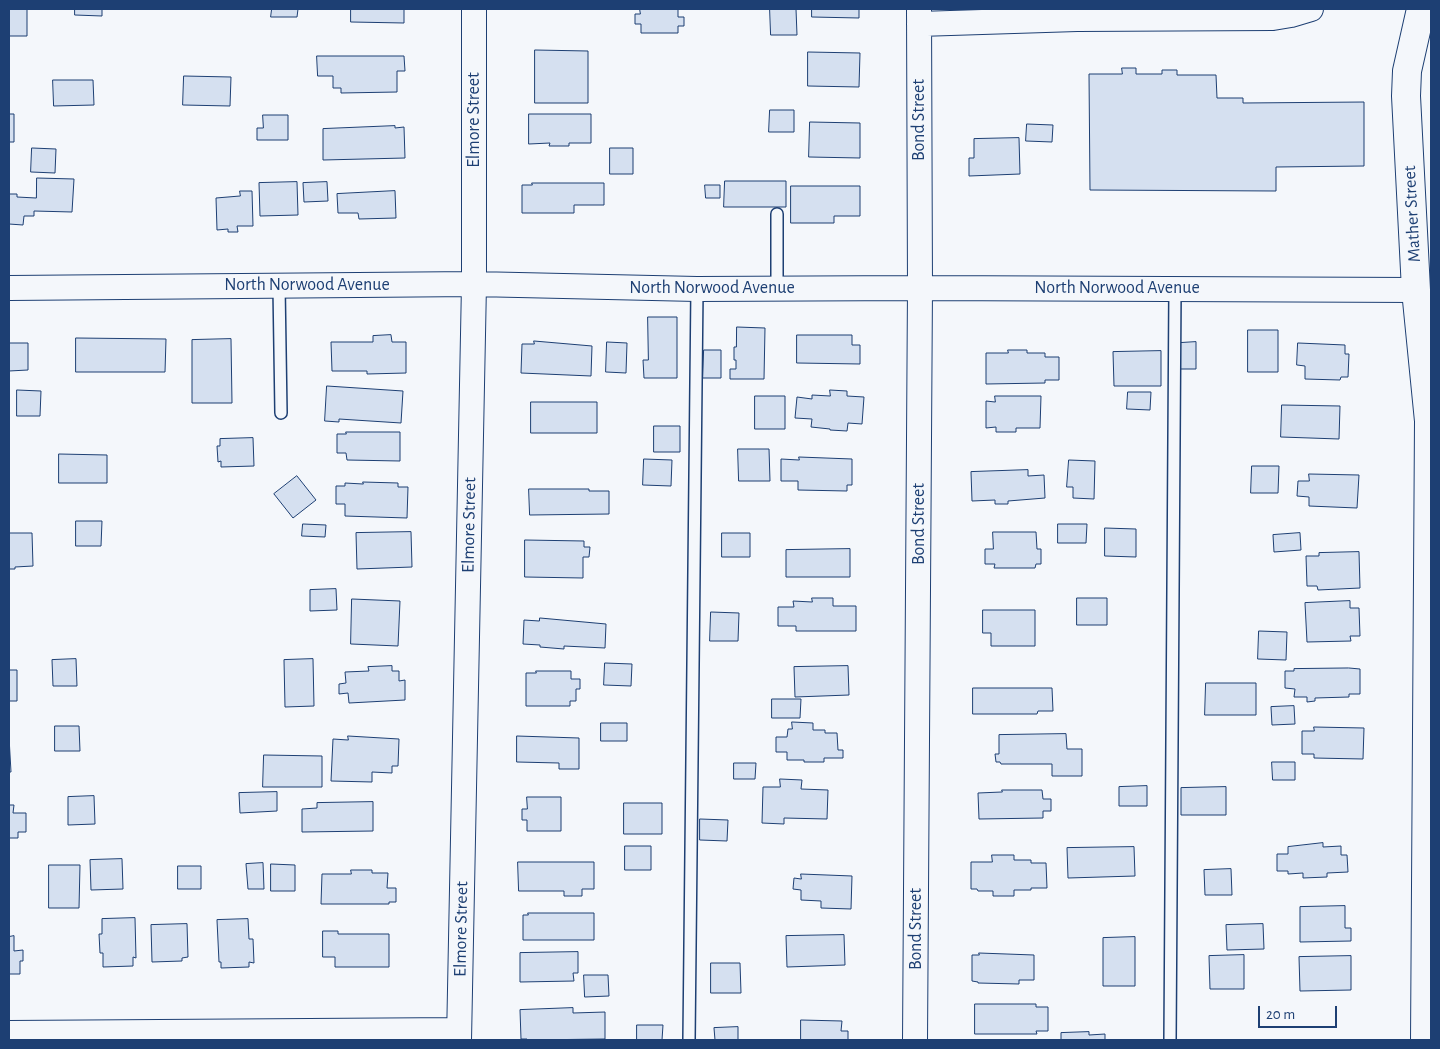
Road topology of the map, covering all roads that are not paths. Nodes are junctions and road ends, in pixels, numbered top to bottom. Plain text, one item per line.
1 (474, 9) edge
2 (1311, 9) edge
3 (1421, 9) edge
4 (919, 16) edge
5 (777, 214) dead end
6 (474, 284) junction
7 (279, 286) junction
8 (9, 288) edge
9 (776, 288) junction
10 (920, 288) junction
11 (1175, 288) junction
12 (697, 289) junction
13 (1416, 290) junction
14 (281, 413) dead end
15 (1430, 414) edge
16 (1428, 934) edge
17 (9, 1033) edge
18 (459, 1035) edge
19 (689, 1040) edge
20 (915, 1040) edge
21 (1170, 1040) edge
22 (1425, 1040) edge

1 - 6 street, Elmore Street
2 - 4 street
3 - 13 main road, Mather Street
4 - 10 street, Bond Street
5 - 9 lane
6 - 7 street, North Norwood Avenue
6 - 12 street, North Norwood Avenue
6 - 18 street, Elmore Street
7 - 8 street, North Norwood Avenue
7 - 14 lane
9 - 10 street, North Norwood Avenue
9 - 12 street, North Norwood Avenue
10 - 11 street, North Norwood Avenue
10 - 20 street, Bond Street
11 - 13 street, North Norwood Avenue
11 - 21 lane
12 - 19 lane
13 - 15 main road, Mather Street
15 - 16 main road, Mather Street
16 - 22 main road, Mather Street
17 - 18 street

